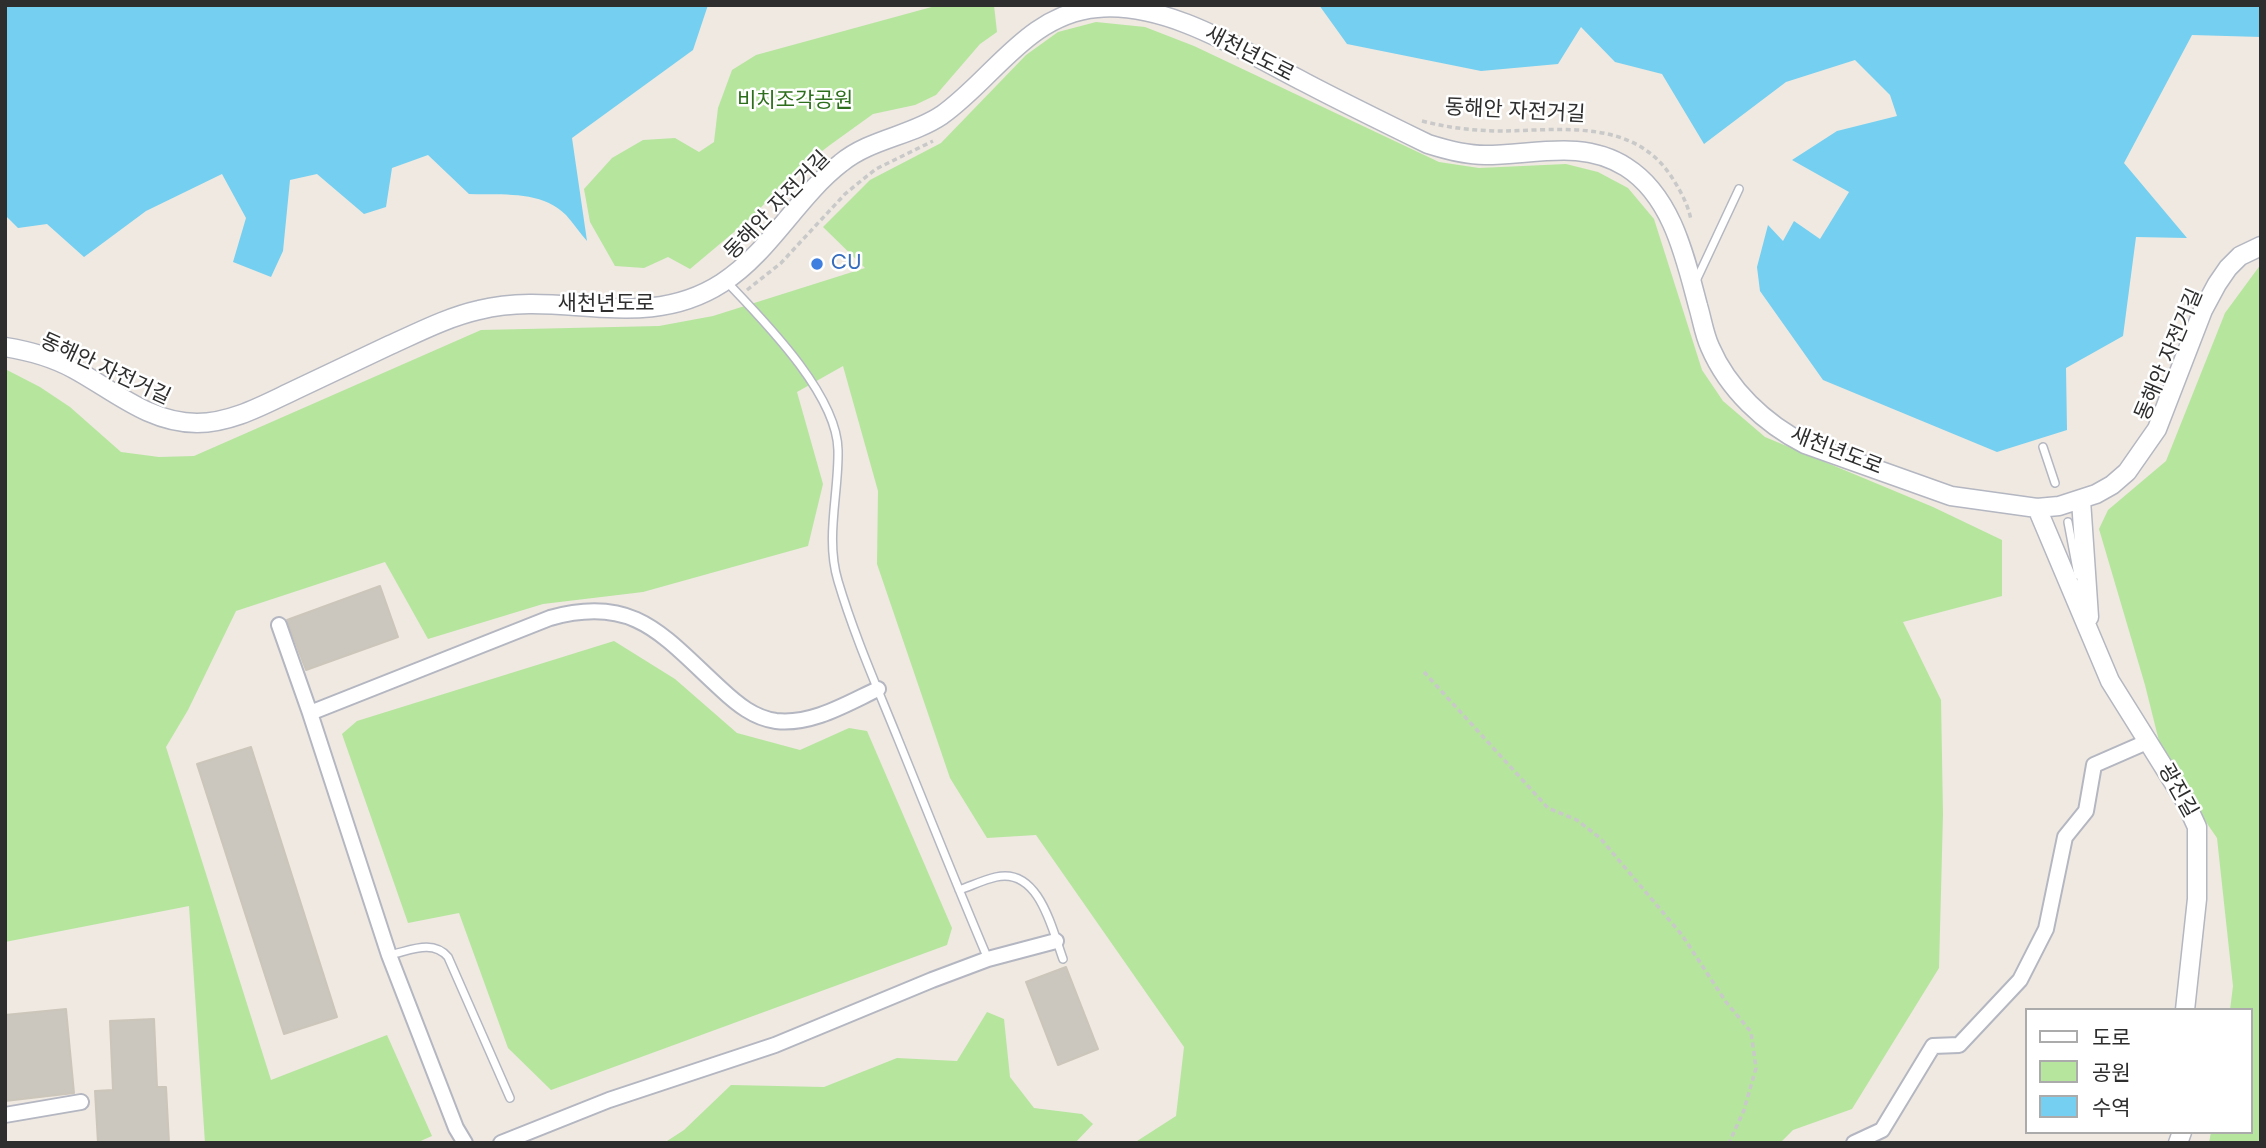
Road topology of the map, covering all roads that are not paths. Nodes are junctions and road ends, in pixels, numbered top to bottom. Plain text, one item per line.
1 (1739, 189) dead end
2 (2261, 246) edge
3 (725, 281) junction
4 (1693, 287) junction
5 (5, 346) edge
6 (2043, 447) dead end
7 (2055, 483) dead end
8 (2081, 500) junction
9 (2037, 508) junction
10 (2068, 522) dead end
11 (279, 625) dead end
12 (2089, 631) junction
13 (878, 690) junction
14 (310, 713) junction
15 (2148, 741) junction
16 (959, 890) junction
17 (1056, 941) junction
18 (389, 955) junction
19 (988, 959) junction
20 (1063, 959) dead end
21 (2185, 1008) edge
22 (510, 1098) dead end
23 (80, 1102) dead end
24 (5, 1115) edge
25 (465, 1143) edge
26 (501, 1143) edge
27 (1854, 1143) edge

1 - 4 lane
2 - 8 street, 새천년도로
3 - 4 street, 새천년도로
3 - 5 street, 새천년도로
3 - 13 lane
4 - 9 street, 새천년도로
6 - 7 lane
8 - 9 street, 새천년도로
8 - 12 street, 광진길
9 - 12 street, 광진길
10 - 12 lane
11 - 14 street
12 - 15 street, 광진길
13 - 14 street
13 - 16 lane
14 - 18 street
15 - 21 street, 광진길
15 - 27 street
16 - 17 lane
16 - 19 lane
17 - 19 street
17 - 20 lane
18 - 22 lane
18 - 25 street
19 - 26 street
23 - 24 street

